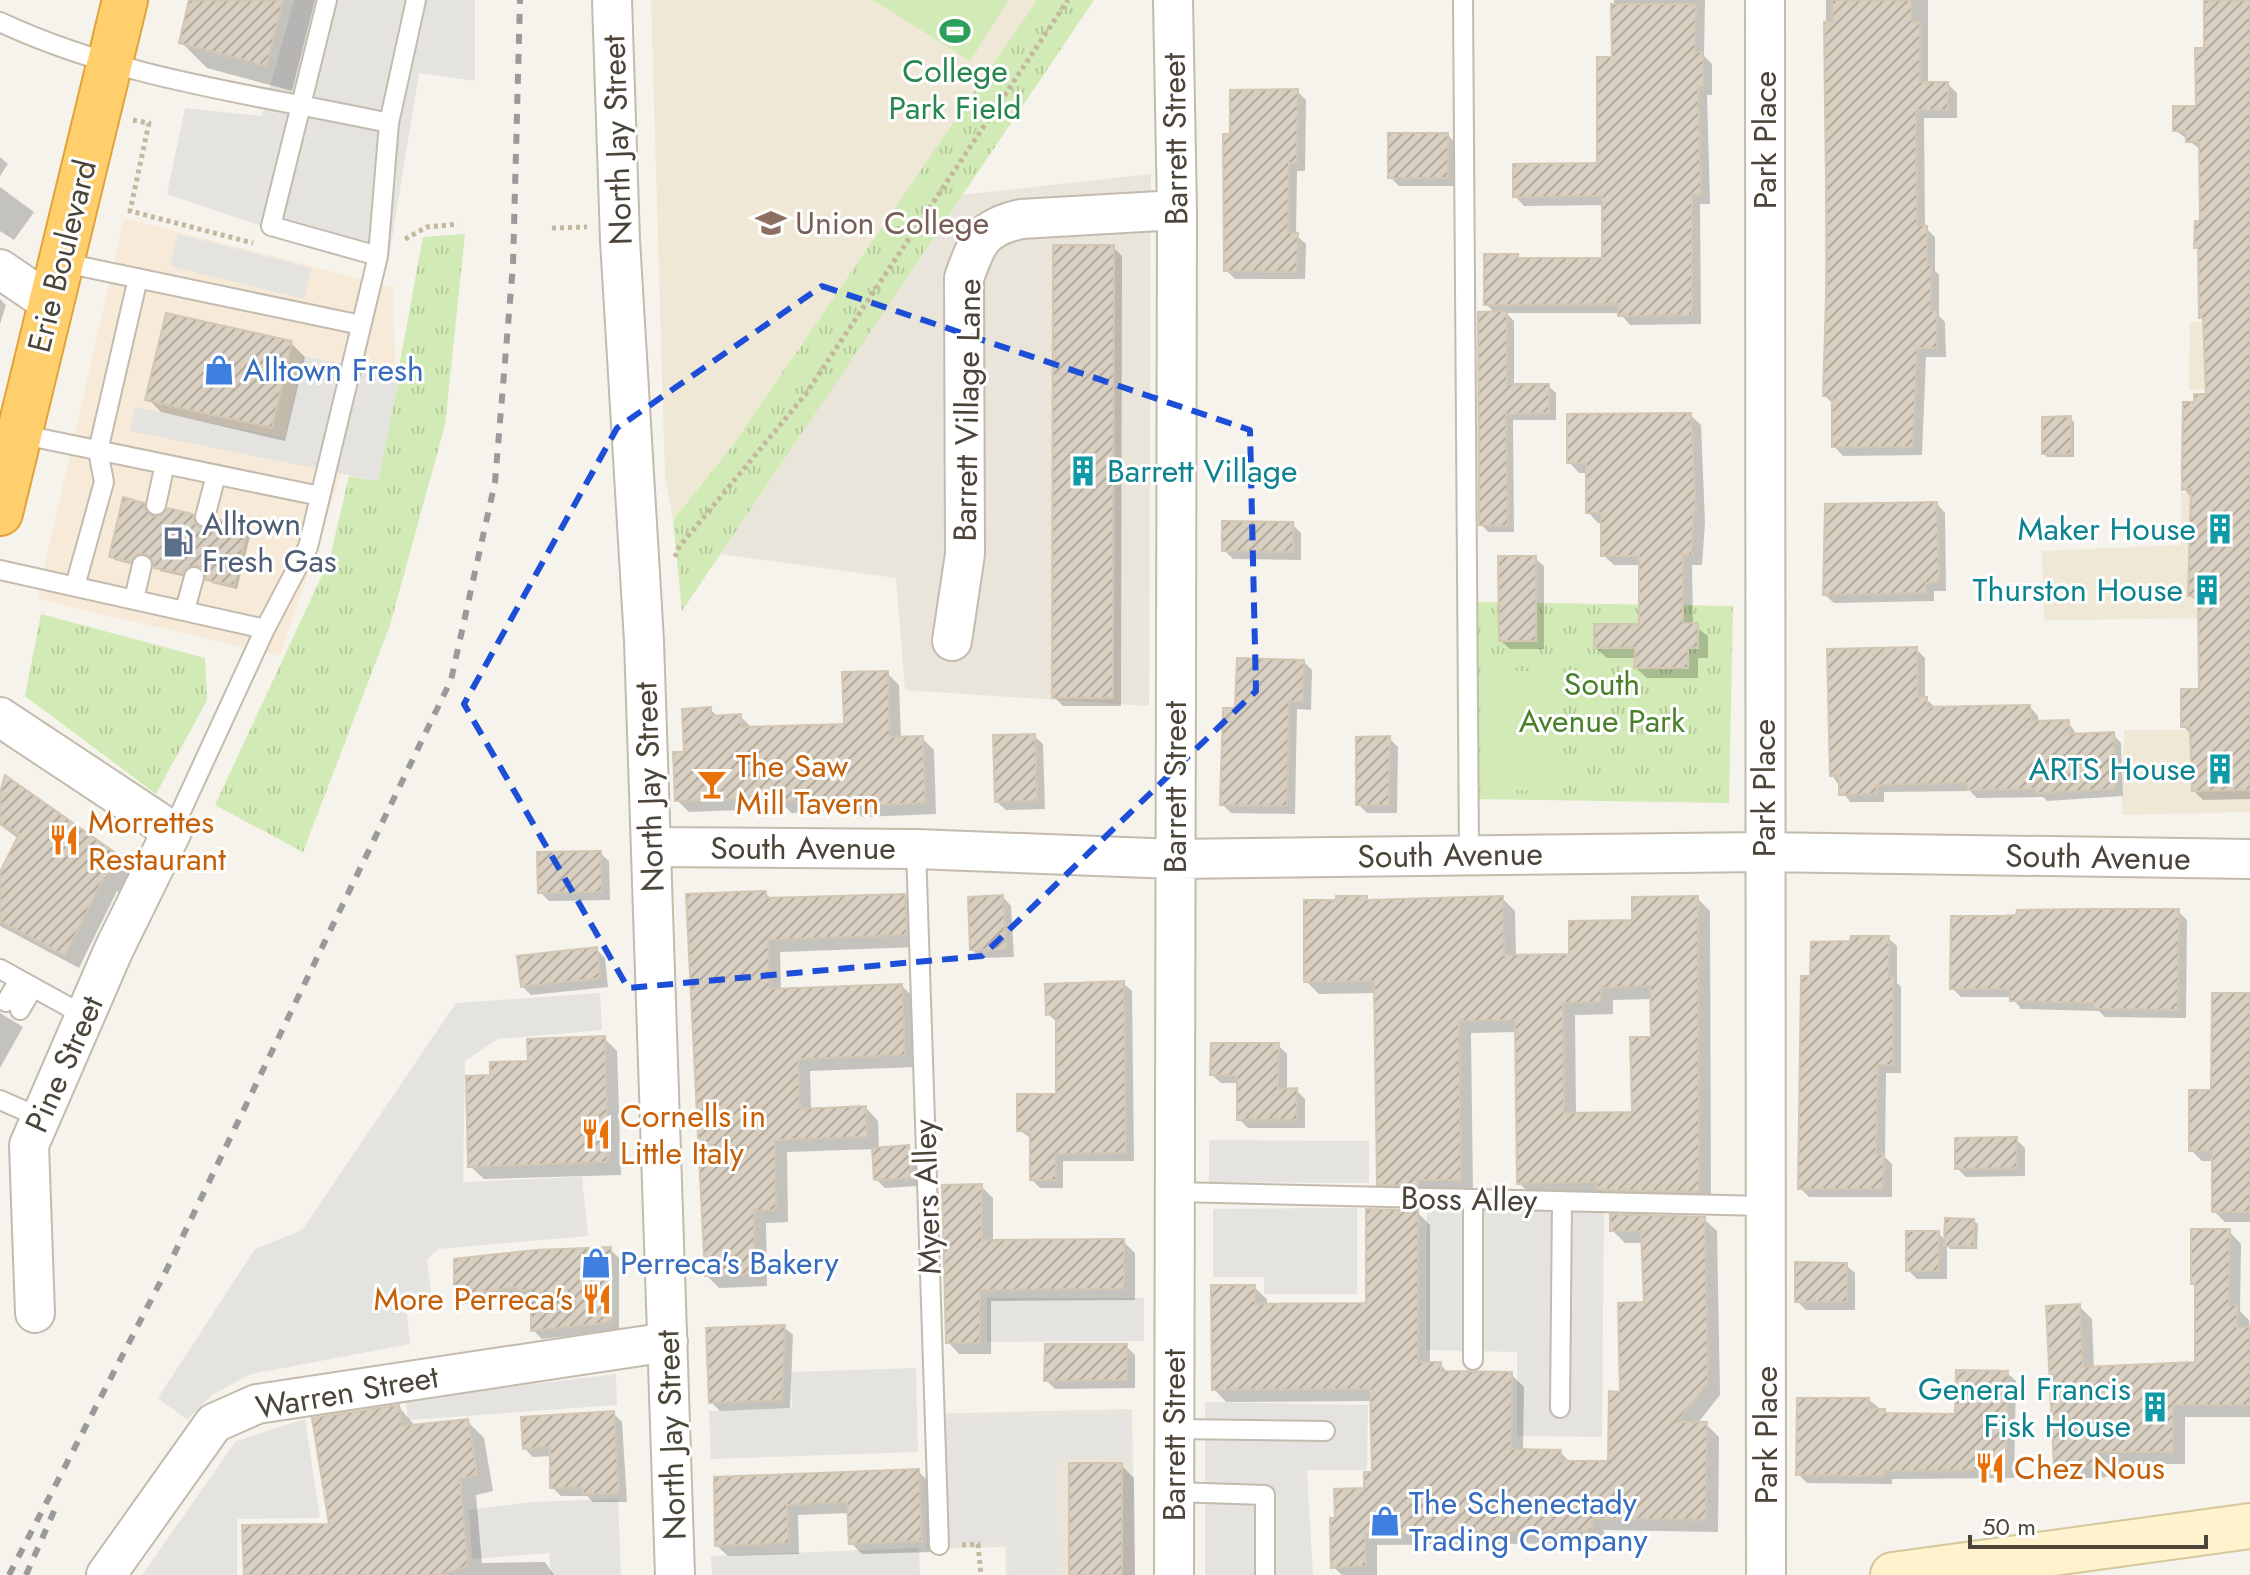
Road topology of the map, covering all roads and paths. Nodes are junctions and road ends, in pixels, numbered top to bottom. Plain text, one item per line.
1 (125, 0) edge
2 (327, 0) edge
3 (416, 0) edge
4 (612, 0) edge
5 (1068, 0) edge
6 (1173, 0) edge
7 (1463, 0) edge
8 (1765, 0) edge
9 (0, 22) edge
10 (108, 64) junction
11 (302, 105) junction
12 (389, 123) junction
13 (1177, 210) junction
14 (378, 256) junction
15 (60, 262) junction
16 (0, 269) edge
17 (138, 278) junction
18 (50, 303) junction
19 (361, 325) junction
20 (19, 434) junction
21 (98, 451) junction
22 (165, 464) junction
23 (216, 475) junction
24 (320, 496) junction
25 (156, 505) dead end
26 (0, 513) edge
27 (205, 517) dead end
28 (674, 561) dead end
29 (142, 565) dead end
30 (0, 570) edge
31 (194, 577) dead end
32 (75, 586) junction
33 (134, 599) junction
34 (185, 610) junction
35 (265, 629) junction
36 (952, 641) dead end
37 (0, 717) edge
38 (172, 831) junction
39 (651, 847) junction
40 (916, 849) junction
41 (1763, 852) junction
42 (1469, 855) junction
43 (1175, 859) junction
44 (2250, 859) edge
45 (0, 969) edge
46 (26, 984) junction
47 (13, 1006) dead end
48 (85, 1016) junction
49 (0, 1100) edge
50 (23, 1139) edge
51 (1174, 1192) junction
52 (1473, 1199) junction
53 (1562, 1201) junction
54 (1764, 1206) junction
55 (35, 1313) dead end
56 (668, 1342) junction
57 (1473, 1360) dead end
58 (1560, 1408) dead end
59 (1174, 1429) junction
60 (1325, 1431) dead end
61 (1174, 1492) junction
62 (2250, 1526) edge
63 (939, 1545) joint
64 (106, 1575) edge
65 (675, 1575) edge
66 (981, 1575) edge
67 (1174, 1575) edge
68 (1265, 1575) edge
69 (1766, 1575) edge
70 (1893, 1575) edge

1 - 10 highway, Erie Boulevard
2 - 11 lane
3 - 12 lane
4 - 39 street, North Jay Street
5 - 28 path
6 - 13 street, Barrett Street
7 - 42 lane
8 - 41 street, Park Place
9 - 10 lane
10 - 11 lane
10 - 15 highway, Erie Boulevard
11 - 12 lane
11 - 14 lane
12 - 14 lane
13 - 36 street, Barrett Village Lane
13 - 43 street, Barrett Street
14 - 19 lane
15 - 17 lane
15 - 18 highway, Erie Boulevard
16 - 18 street
17 - 19 lane
17 - 21 lane
18 - 20 highway, Erie Boulevard
19 - 24 lane
20 - 21 lane
20 - 26 highway, Erie Boulevard
21 - 22 lane
21 - 32 lane
22 - 23 lane
22 - 25 lane
23 - 24 lane
23 - 27 lane
24 - 35 lane
29 - 33 lane
30 - 32 lane
31 - 34 lane
32 - 33 lane
33 - 34 lane
34 - 35 lane
35 - 38 lane
37 - 38 street
38 - 48 street, Pine Street
39 - 40 street, South Avenue
39 - 56 street, North Jay Street
40 - 43 street, South Avenue
40 - 63 lane, Myers Alley
41 - 42 street, South Avenue
41 - 44 street, South Avenue
41 - 54 street, Park Place
42 - 43 street, South Avenue
43 - 51 street, Barrett Street
45 - 46 lane
46 - 47 lane
46 - 48 lane
48 - 50 street, Pine Street
49 - 50 lane
50 - 55 street, Pine Street
51 - 52 lane, Boss Alley
51 - 59 street, Barrett Street
52 - 53 lane, Boss Alley
52 - 57 lane
53 - 54 lane, Boss Alley
53 - 58 lane
54 - 69 street, Park Place
56 - 64 street, Warren Street
56 - 65 street, North Jay Street
59 - 60 lane
59 - 61 street, Barrett Street
61 - 67 street, Barrett Street
61 - 68 lane
62 - 70 main road
63 - 66 path

